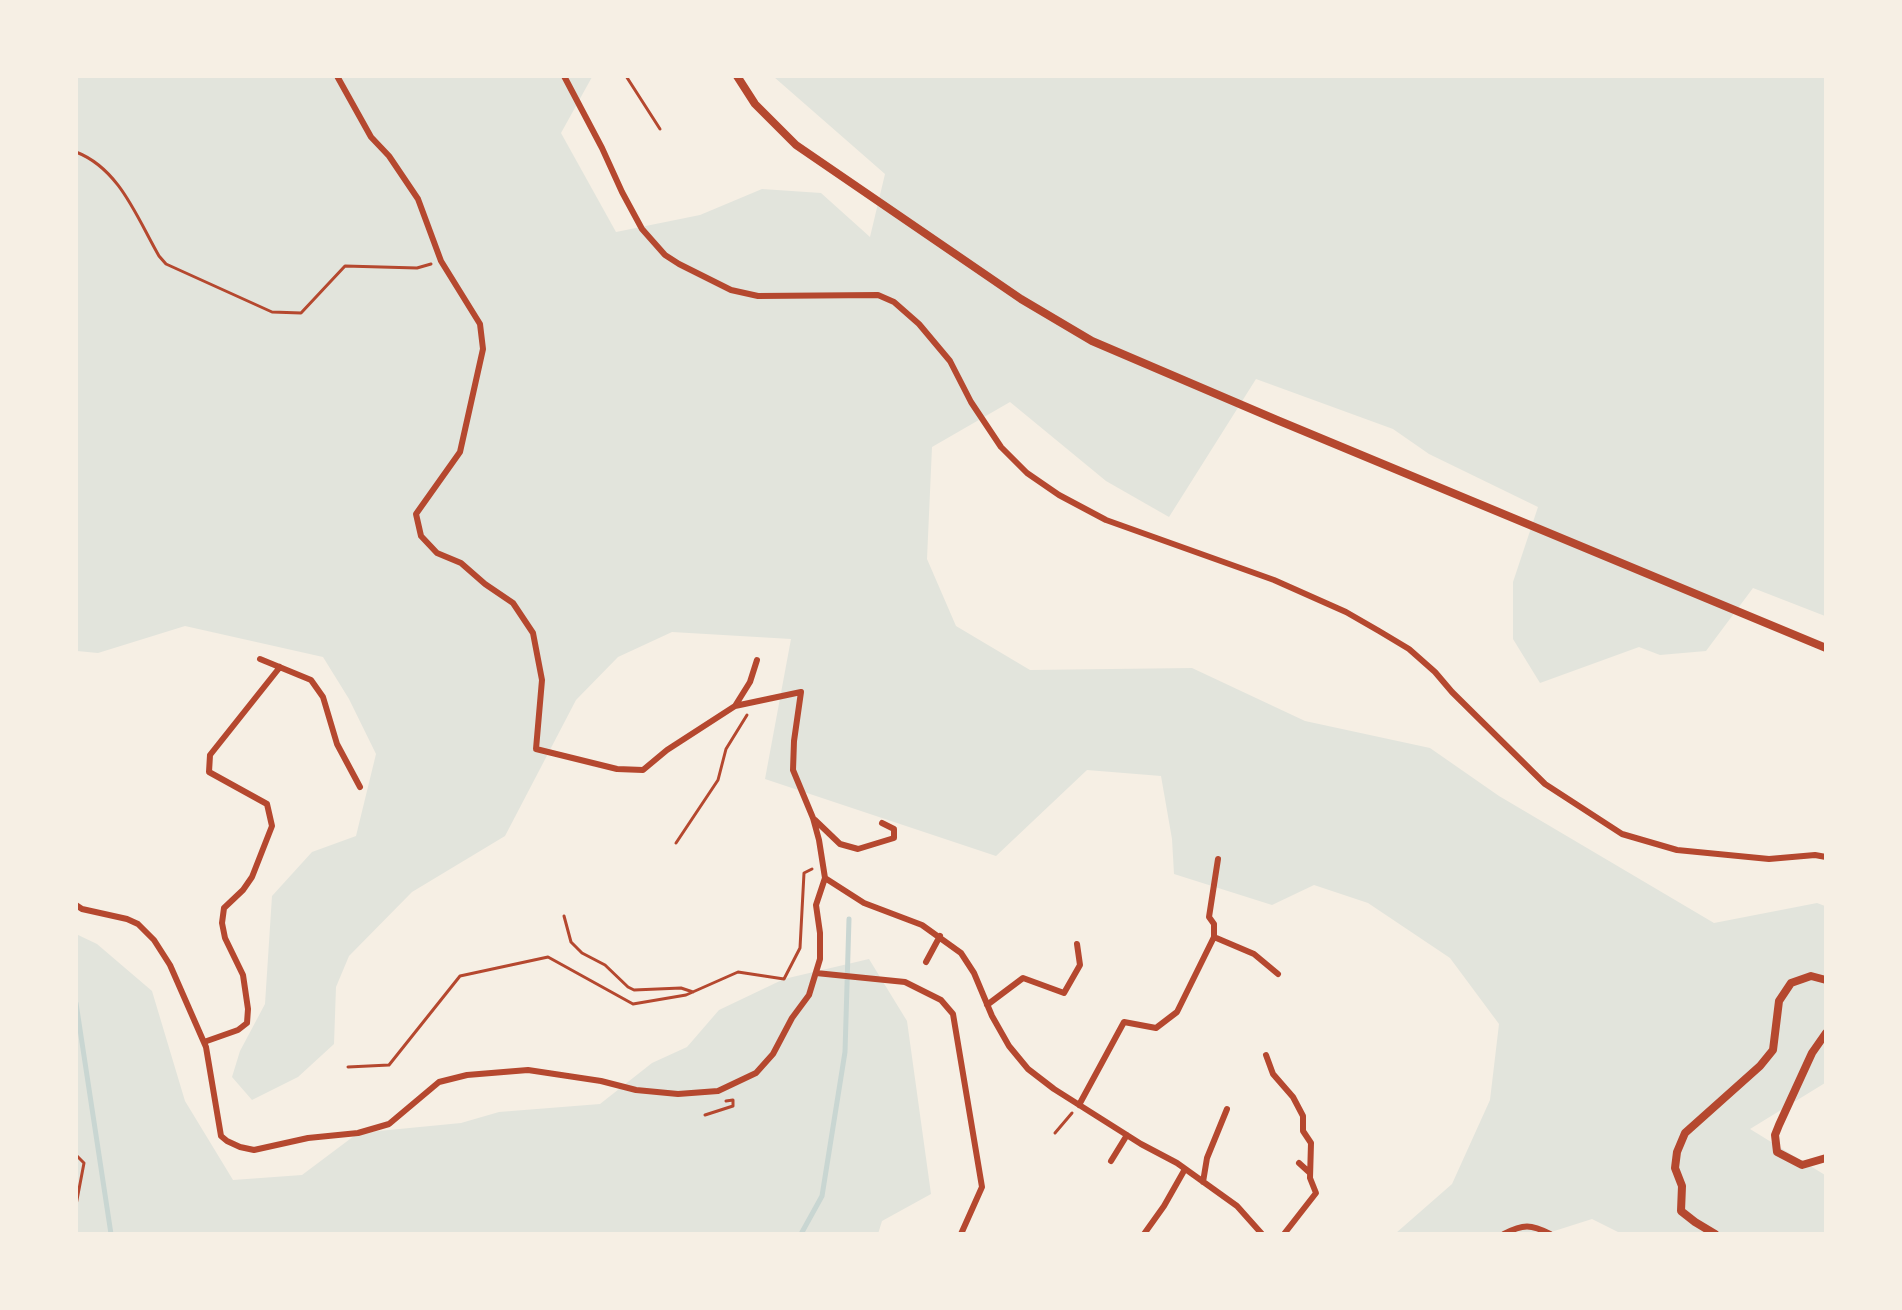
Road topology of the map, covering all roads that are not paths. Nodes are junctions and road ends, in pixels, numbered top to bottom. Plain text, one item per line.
1 (337, 76) edge
2 (564, 76) edge
3 (737, 76) edge
4 (1826, 648) edge
5 (260, 659) dead end
6 (757, 660) dead end
7 (280, 667) junction
8 (735, 706) junction
9 (360, 787) dead end
10 (813, 818) junction
11 (882, 823) dead end
12 (1826, 857) edge
13 (1218, 859) dead end
14 (825, 878) junction
15 (76, 905) edge
16 (940, 936) junction
17 (1214, 937) junction
18 (1077, 944) dead end
19 (926, 963) dead end
20 (816, 973) junction
21 (1278, 974) dead end
22 (1826, 980) edge
23 (987, 1005) junction
24 (1826, 1033) edge
25 (204, 1042) junction
26 (1266, 1054) dead end
27 (1079, 1105) junction
28 (1227, 1109) dead end
29 (1127, 1135) junction
30 (1826, 1158) edge
31 (1111, 1161) dead end
32 (1299, 1163) dead end
33 (1185, 1169) junction
34 (1310, 1173) junction
35 (1203, 1182) junction
36 (961, 1233) edge
37 (1144, 1233) edge
38 (1262, 1233) edge
39 (1284, 1233) edge
40 (1504, 1233) edge
41 (1550, 1233) edge
42 (1715, 1233) edge

1 - 8 street
2 - 12 street
3 - 4 street
5 - 7 street
6 - 8 street
7 - 9 street
7 - 25 street
8 - 10 street
10 - 11 street
10 - 14 street
13 - 17 street
14 - 16 street
14 - 20 street
15 - 25 street
16 - 19 street
16 - 23 street
17 - 21 street
17 - 27 street
18 - 23 street
20 - 25 street
20 - 36 street
22 - 42 street
23 - 27 street
24 - 30 street
26 - 34 street
27 - 29 street
28 - 35 street
29 - 31 street
29 - 33 street
32 - 34 street
33 - 35 street
33 - 37 street
34 - 39 street
35 - 38 street
40 - 41 street

